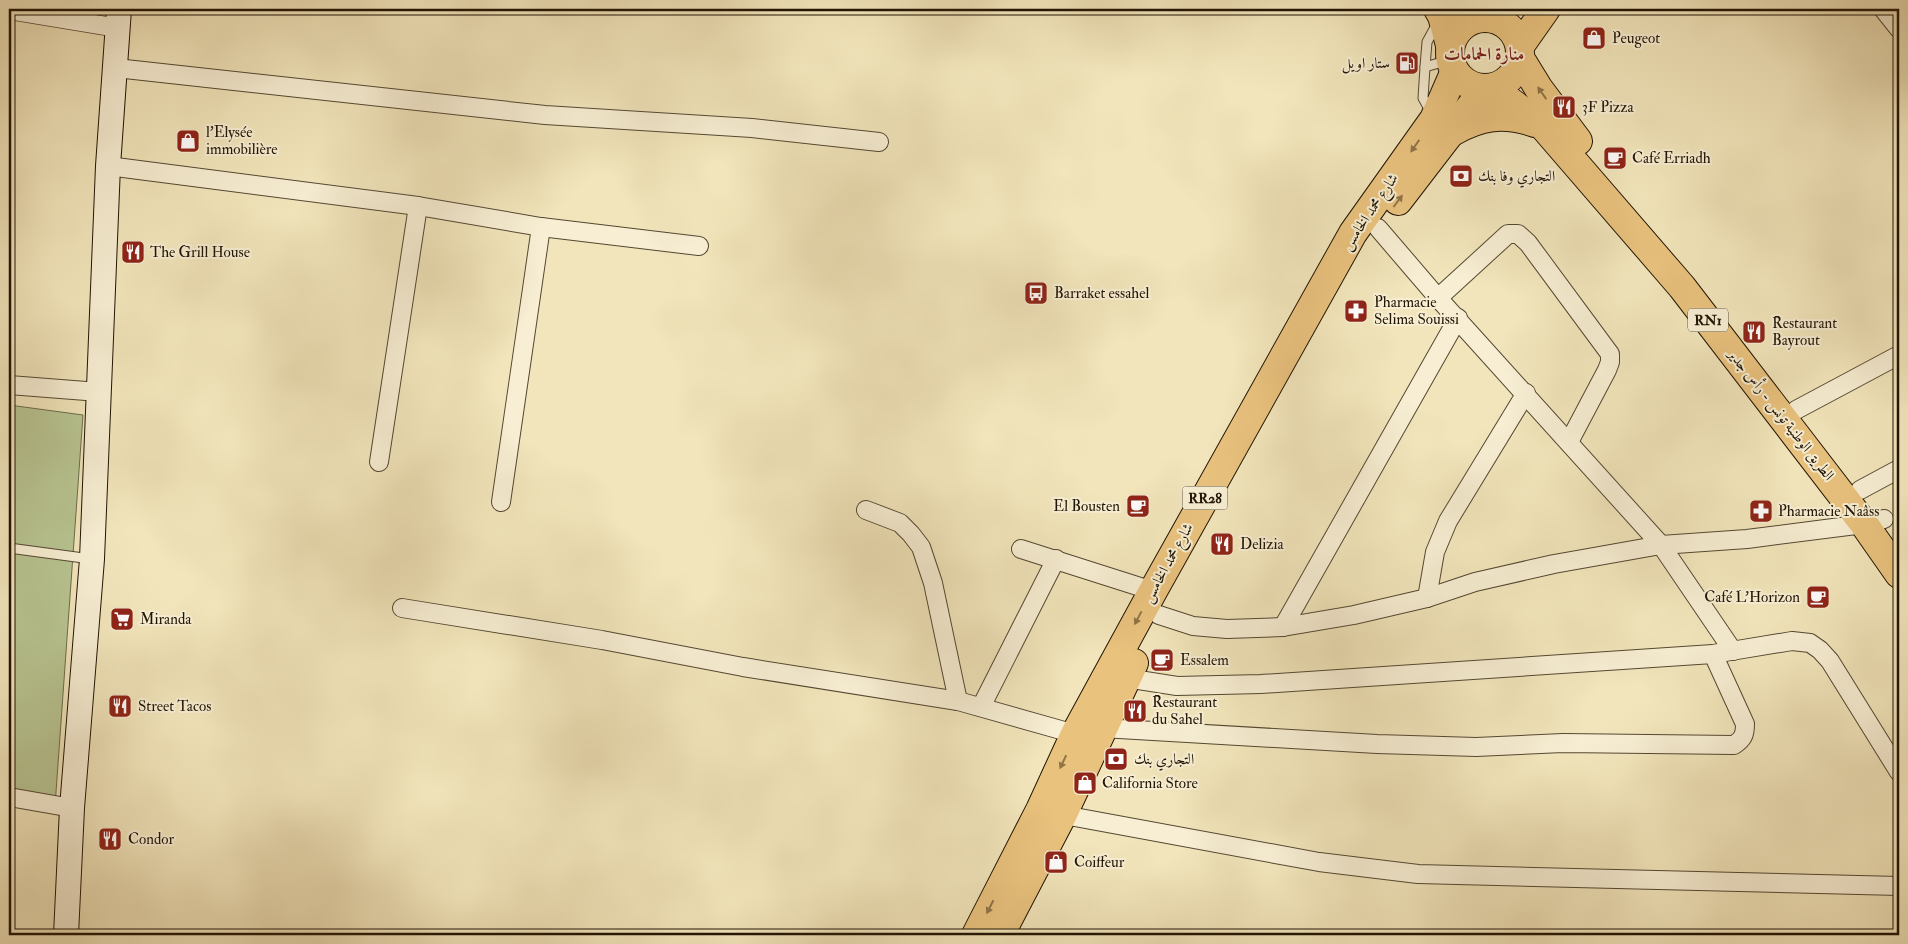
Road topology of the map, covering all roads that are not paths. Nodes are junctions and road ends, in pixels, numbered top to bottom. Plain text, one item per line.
1 (1546, 9) edge
2 (1883, 9) edge
3 (9, 10) edge
4 (1440, 12) edge
5 (1491, 14) edge
6 (119, 18) edge
7 (1899, 29) edge
8 (1520, 52) junction
9 (1445, 61) junction
10 (116, 68) junction
11 (1488, 89) junction
12 (1543, 126) junction
13 (1441, 127) junction
14 (879, 142) dead end
15 (108, 166) junction
16 (418, 206) junction
17 (541, 228) junction
18 (1378, 228) junction
19 (699, 246) dead end
20 (1438, 298) junction
21 (1458, 318) junction
22 (1899, 355) edge
23 (9, 385) edge
24 (99, 392) junction
25 (1526, 393) junction
26 (1796, 410) junction
27 (1569, 442) junction
28 (379, 462) dead end
29 (1899, 469) edge
30 (1860, 490) junction
31 (501, 502) dead end
32 (866, 510) dead end
33 (1874, 522) junction
34 (1899, 541) edge
35 (1661, 545) junction
36 (9, 548) edge
37 (1021, 549) dead end
38 (92, 559) junction
39 (1056, 560) junction
40 (1899, 574) edge
41 (1427, 598) junction
42 (1156, 603) junction
43 (402, 608) dead end
44 (1283, 627) junction
45 (1733, 651) junction
46 (1713, 654) junction
47 (1126, 678) junction
48 (958, 701) junction
49 (981, 707) junction
50 (1102, 728) junction
51 (1075, 734) junction
52 (1899, 772) edge
53 (9, 796) edge
54 (72, 808) junction
55 (1051, 813) junction
56 (1899, 886) edge
57 (66, 935) edge
58 (976, 935) edge
59 (1000, 935) edge

1 - 8 main road
2 - 7 street
3 - 6 street
4 - 9 main road
5 - 8 main road, RN1
5 - 9 main road, RN1
6 - 10 main road
8 - 11 main road
26 -> 8 main road, الطريق الوطنية تونس - رأس جدير / RN1
9 - 11 main road, RN1
9 - 13 main road, شارع محمد الخامس / RR28
10 - 14 street
10 - 15 main road
11 - 12 main road, الطريق الوطنية تونس - رأس جدير / RN1
11 - 13 main road, شارع محمد الخامس / RR28
12 - 13 main road
12 - 33 main road, الطريق الوطنية تونس - رأس جدير / RN1
18 -> 13 main road, شارع محمد الخامس / RR28
13 -> 42 main road, شارع محمد الخامس / RR28
15 - 16 street
15 - 24 main road
16 - 17 street
16 - 28 street
17 - 19 street
17 - 31 street
18 - 20 street
18 - 42 main road, شارع محمد الخامس / RR28
20 - 21 street
20 - 27 street
21 - 25 street
21 - 44 street
22 - 26 street
23 - 24 street
24 - 38 main road
25 - 27 street
25 - 41 street
26 - 30 main road, الطريق الوطنية تونس - رأس جدير / RN1
27 - 35 street
29 - 30 street
30 - 33 main road, الطريق الوطنية تونس - رأس جدير / RN1
32 - 48 street
33 - 34 main road, الطريق الوطنية تونس - رأس جدير / RN1
33 - 35 street
33 - 40 main road, الطريق الوطنية تونس - رأس جدير / RN1
35 - 41 street
35 - 45 street
36 - 38 lane
37 - 39 street
38 - 54 main road
39 - 42 street
39 - 49 street
41 - 44 street
42 - 44 street
42 - 47 main road, شارع محمد الخامس / RR28
42 -> 51 main road, شارع محمد الخامس / RR28
43 - 48 street
45 - 46 street
45 - 52 street
46 - 47 street
46 - 50 street
47 - 50 main road, شارع محمد الخامس / RR28
48 - 49 street
49 - 51 street
50 - 55 main road, شارع محمد الخامس / RR28
51 -> 55 main road, شارع محمد الخامس / RR28
53 - 54 street
54 - 57 main road
55 - 56 street
55 -> 58 main road, شارع محمد الخامس / RR28
55 - 59 main road, شارع محمد الخامس / RR28

